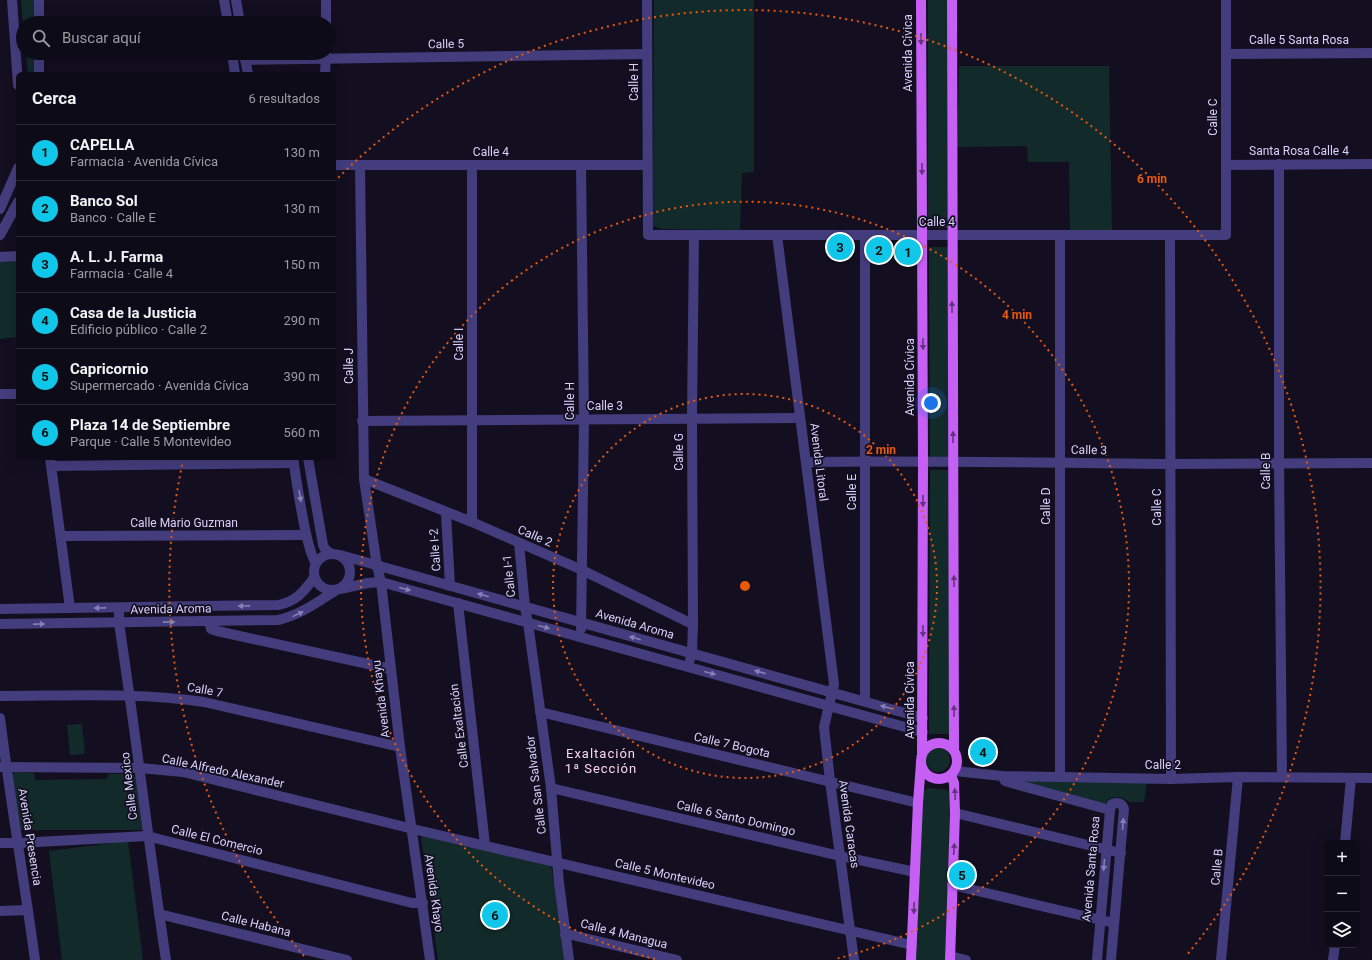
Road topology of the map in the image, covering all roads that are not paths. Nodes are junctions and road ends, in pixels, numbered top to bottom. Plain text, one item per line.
1 (12, 0) edge
2 (39, 0) edge
3 (224, 0) edge
4 (236, 0) edge
5 (326, 0) edge
6 (647, 0) edge
7 (921, 0) edge
8 (952, 0) edge
9 (1226, 0) edge
10 (39, 16) edge
11 (227, 16) edge
12 (239, 16) edge
13 (326, 16) edge
14 (1372, 53) edge
15 (647, 54) junction
16 (1226, 54) junction
17 (336, 56) edge
18 (16, 57) edge
19 (16, 60) edge
20 (39, 60) edge
21 (233, 60) edge
22 (246, 60) edge
23 (326, 60) edge
24 (17, 72) edge
25 (39, 72) edge
26 (235, 72) edge
27 (248, 72) edge
28 (326, 72) edge
29 (1279, 164) junction
30 (1372, 164) edge
31 (336, 165) edge
32 (360, 165) junction
33 (472, 165) junction
34 (581, 165) junction
35 (647, 165) junction
36 (1226, 165) junction
37 (16, 177) edge
38 (16, 206) edge
39 (0, 209) edge
40 (0, 235) edge
41 (648, 235) joint
42 (694, 235) junction
43 (778, 235) junction
44 (865, 235) junction
45 (922, 235) junction
46 (952, 235) junction
47 (1060, 235) junction
48 (1170, 235) junction
49 (1226, 235) joint
50 (16, 256) edge
51 (0, 257) edge
52 (0, 394) edge
53 (16, 394) edge
54 (800, 418) junction
55 (692, 419) junction
56 (472, 420) junction
57 (584, 420) junction
58 (362, 421) junction
59 (308, 460) edge
60 (294, 461) edge
61 (865, 461) junction
62 (51, 462) edge
63 (806, 462) junction
64 (923, 462) junction
65 (953, 462) junction
66 (1060, 462) junction
67 (1279, 462) junction
68 (1372, 463) edge
69 (1170, 464) junction
70 (364, 479) junction
71 (446, 513) junction
72 (472, 522) junction
73 (62, 536) junction
74 (307, 538) junction
75 (322, 539) junction
76 (519, 543) junction
77 (335, 555) junction
78 (316, 563) junction
79 (377, 566) junction
80 (582, 570) junction
81 (314, 578) junction
82 (381, 582) junction
83 (450, 586) junction
84 (337, 590) junction
85 (458, 603) junction
86 (525, 607) junction
87 (70, 608) junction
88 (119, 608) junction
89 (0, 610) edge
90 (209, 621) junction
91 (581, 622) junction
92 (119, 623) junction
93 (528, 623) junction
94 (0, 624) edge
95 (693, 624) junction
96 (580, 637) junction
97 (692, 653) junction
98 (688, 667) junction
99 (391, 670) junction
100 (832, 692) junction
101 (0, 696) edge
102 (130, 696) junction
103 (865, 701) junction
104 (828, 706) junction
105 (540, 712) junction
106 (0, 718) edge
107 (923, 718) junction
108 (923, 732) junction
109 (400, 747) junction
110 (954, 750) junction
111 (922, 758) junction
112 (3, 767) edge
113 (140, 768) junction
114 (953, 773) junction
115 (1002, 776) junction
116 (1060, 776) junction
117 (1238, 777) junction
118 (1282, 777) junction
119 (1351, 778) junction
120 (1372, 778) edge
121 (1170, 779) junction
122 (830, 782) junction
123 (551, 788) junction
124 (918, 803) junction
125 (1110, 810) junction
126 (955, 814) junction
127 (412, 829) junction
128 (147, 836) junction
129 (1345, 840) edge
130 (0, 843) edge
131 (19, 843) junction
132 (485, 845) junction
133 (1106, 849) junction
134 (1120, 853) junction
135 (840, 856) junction
136 (557, 863) junction
137 (915, 872) junction
138 (952, 885) junction
139 (423, 903) junction
140 (28, 910) junction
141 (0, 911) edge
142 (159, 914) junction
143 (1100, 919) junction
144 (1114, 923) junction
145 (850, 930) junction
146 (565, 935) junction
147 (912, 945) junction
148 (1335, 948) edge
149 (950, 958) edge
150 (35, 960) edge
151 (166, 960) edge
152 (347, 960) edge
153 (430, 960) edge
154 (568, 960) edge
155 (677, 960) edge
156 (854, 960) edge
157 (912, 960) edge
158 (966, 960) edge
159 (1096, 960) edge
160 (1111, 960) edge
161 (1221, 960) edge
162 (1333, 960) edge

1 - 18 street
2 - 10 street
3 - 11 street
4 - 12 street
5 - 13 street
6 - 15 street, Calle H
7 -> 45 main road, Avenida Cívica
8 - 46 main road
9 - 16 street, Calle C
14 - 16 street, Calle 5 Santa Rosa
15 - 17 street, Calle 5
15 - 35 street, Calle H
16 - 36 street, Calle C
19 - 24 street
20 - 25 street
21 - 26 street
22 - 27 street
23 - 28 street
29 - 30 street, Santa Rosa Calle 4
29 - 36 street, Santa Rosa Calle 4
29 - 67 street, Calle B
31 - 32 street, Calle 4
32 - 33 street, Calle 4
32 - 58 street, Calle J
33 - 34 street, Calle 4
33 - 56 street, Calle I
34 - 35 street, Calle 4
34 - 57 street, Calle H
35 - 41 street, Calle H
36 - 49 street, Calle C
37 - 39 street
38 - 40 street
41 - 42 street, Calle 4
42 - 43 street, Calle 4
42 - 55 street, Calle G
43 - 44 street, Calle 4
43 - 54 street, Avenida Litoral
44 - 45 street, Calle 4
44 - 61 street, Calle E
45 - 46 street, Calle 4
45 -> 64 main road, Avenida Cívica
46 - 47 street, Calle 4
65 -> 46 main road
47 - 48 street, Calle 4
47 - 66 street, Calle D
48 - 49 street, Calle 4
48 - 69 street, Calle C
50 - 51 street
52 - 53 street
54 - 55 street, Calle 3
54 - 63 street, Avenida Litoral
55 - 57 street, Calle 3
55 - 95 street, Calle G
56 - 57 street, Calle 3
56 - 58 street, Calle 3
56 - 72 street, Calle I
57 - 80 street, Calle H
58 - 70 street, Calle J
59 - 75 street
60 - 62 street
60 -> 74 street
61 - 63 street, Calle 3
61 - 64 street, Calle 3
61 - 103 street, Calle E
62 - 73 street
63 - 100 street, Avenida Litoral
64 - 65 street, Calle 3
64 -> 107 main road, Avenida Cívica
65 - 66 street, Calle 3
110 -> 65 main road
66 - 69 street, Calle 3
66 - 116 street, Calle D
67 - 68 street, Calle 3
67 - 69 street, Calle 3
67 - 118 street, Calle B
69 - 121 street, Calle C
70 - 71 street, Calle 2
70 - 79 street, Calle J
71 - 72 street, Calle 2
71 - 83 street, Calle I-2
72 - 76 street, Calle 2
73 - 74 street, Calle Mario Guzman
73 - 87 street
74 - 75 street, Calle Mario Guzman
74 - 78 street
75 - 77 street
76 - 80 street, Calle 2
76 - 86 street, Calle I-1
77 - 78 street
77 - 79 street, Avenida Aroma
77 - 84 street
78 - 81 street
79 - 82 street, Avenida Khayu
79 - 83 street, Avenida Aroma
80 - 91 street, Calle H
80 - 95 street, Calle 2
81 - 84 street
81 -> 88 street, Avenida Aroma
82 - 84 street, Avenida Aroma
82 -> 85 street, Avenida Aroma
82 - 99 street, Avenida Khayu
86 -> 83 street, Avenida Aroma
90 -> 84 street, Avenida Aroma
85 - 93 street, Avenida Aroma
85 - 132 street, Calle Exaltación
86 - 91 street, Avenida Aroma
86 - 93 street, Calle San Salvador
88 -> 87 street, Avenida Aroma
87 - 89 street, Avenida Aroma
88 - 92 street, Calle Mexico
92 -> 90 street, Avenida Aroma
90 - 99 street
91 - 96 street, Calle H
97 -> 91 street, Avenida Aroma
94 -> 92 street, Avenida Aroma
92 - 102 street, Calle Mexico
93 -> 96 street, Avenida Aroma
93 - 105 street, Calle San Salvador
95 - 97 street, Calle G
96 - 98 street, Avenida Aroma
97 - 98 street, Calle G
100 -> 97 street, Avenida Aroma
98 -> 104 street, Avenida Aroma
99 - 109 street, Avenida Khayu
100 - 103 street, Avenida Aroma
100 - 104 street, Avenida Caracas
101 - 102 street, Calle 7
102 - 109 street, Calle 7
102 - 113 street, Calle Mexico
107 -> 103 street, Avenida Aroma
104 - 108 street, Avenida Aroma
104 - 122 street, Avenida Caracas
105 - 122 street, Calle 7 Bogota
105 - 123 street, Calle San Salvador
106 - 112 street, Avenida Presencia
107 - 108 main road, Avenida Cívica
108 - 111 main road, Avenida Cívica
109 - 127 street, Avenida Khayu
110 - 111 main road
110 - 114 main road
111 - 114 main road
111 - 124 main road, Avenida Cívica
112 - 113 street, Calle Alfredo Alexander
112 - 131 street, Avenida Presencia
113 - 127 street, Calle Alfredo Alexander
113 - 128 street, Calle Mexico
114 - 115 street, Calle 2
126 -> 114 main road
115 - 116 street, Calle 2
115 - 125 street
116 - 121 street, Calle 2
117 - 118 street, Calle 2
117 - 121 street, Calle 2
117 - 161 street, Calle B
118 - 119 street, Calle 2
119 - 120 street, Calle 2
119 - 129 street
122 - 124 street, Calle 7 Bogota
122 - 135 street, Avenida Caracas
123 - 135 street, Calle 6 Santo Domingo
123 - 136 street, Calle San Salvador
124 - 137 main road, Avenida Cívica
125 - 133 street, Avenida Santa Rosa
134 -> 125 street, Avenida Santa Rosa
126 - 133 street
138 -> 126 main road
127 - 132 street, Calle 5 Montevideo
127 - 139 street, Avenida Khayo
128 - 131 street, Calle El Comercio
128 - 139 street, Calle El Comercio
128 - 142 street, Calle Mexico
130 - 131 street, Calle El Comercio
131 - 140 street, Avenida Presencia
132 - 136 street, Calle 5 Montevideo
133 - 134 street
133 -> 143 street, Avenida Santa Rosa
134 - 144 street, Avenida Santa Rosa
135 - 137 street, Calle 6 Santo Domingo
135 - 145 street, Avenida Caracas
136 - 145 street, Calle 5 Montevideo
136 - 146 street, Calle San Salvador
137 -> 147 main road, Avenida Cívica
138 - 143 street
138 - 149 main road
139 - 153 street, Avenida Khayo
140 - 141 street
140 - 150 street, Avenida Presencia
142 - 151 street, Calle Mexico
142 - 152 street, Calle Habana
143 - 144 street
143 - 159 street, Avenida Santa Rosa
144 - 160 street, Avenida Santa Rosa
145 - 147 street, Calle 5 Montevideo
145 - 156 street, Avenida Caracas
146 - 154 street, Calle San Salvador
146 - 155 street, Calle 4 Managua
147 - 157 main road, Avenida Cívica
148 - 162 street
149 - 158 street

